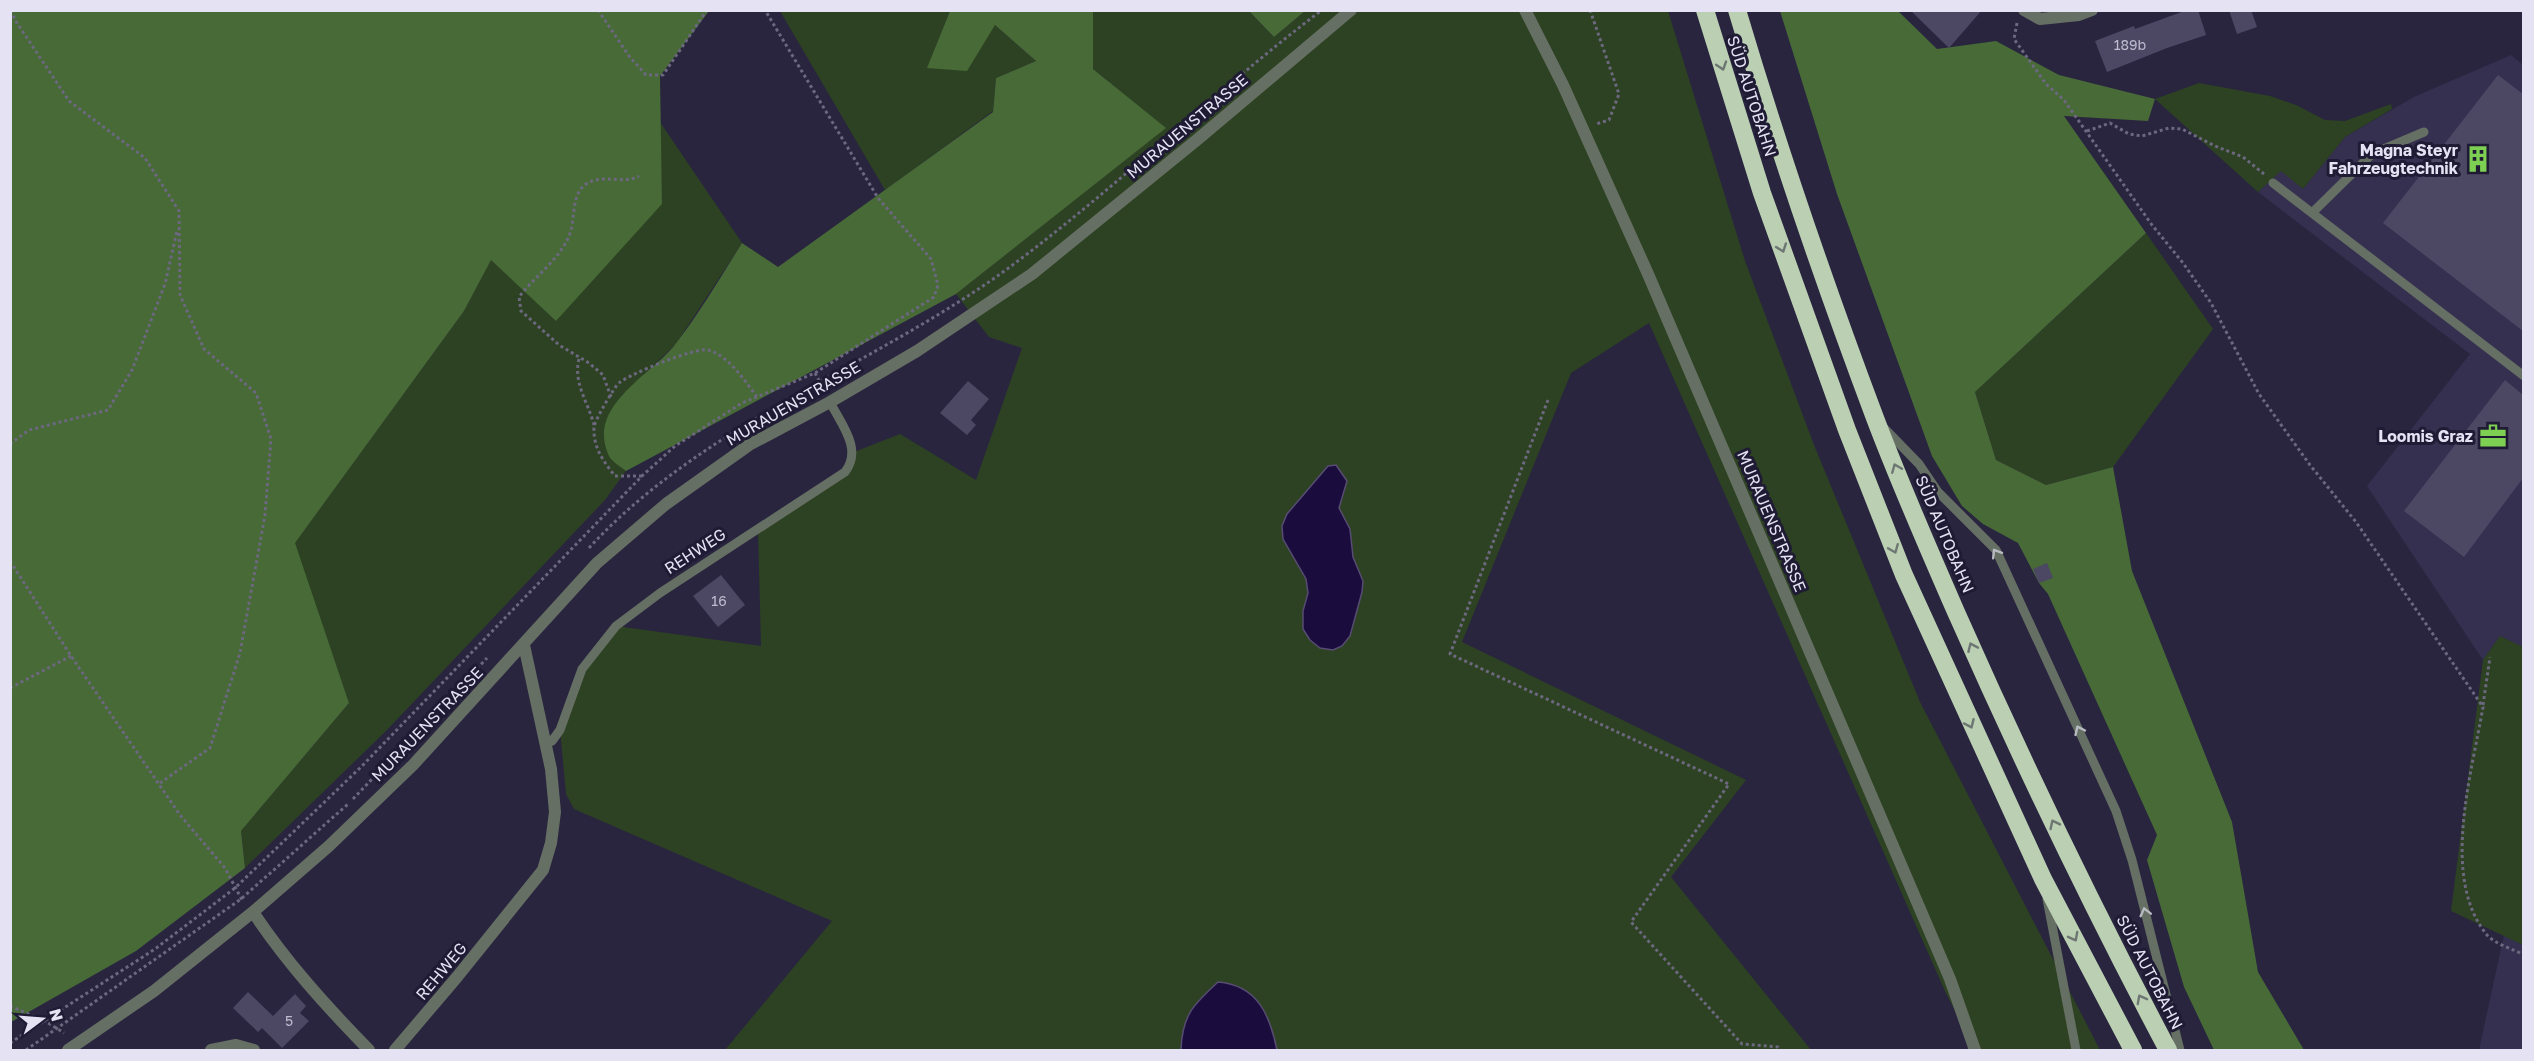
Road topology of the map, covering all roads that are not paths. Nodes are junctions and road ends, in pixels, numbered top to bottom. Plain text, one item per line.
1 (1351, 10) edge
2 (1525, 10) edge
3 (1704, 10) edge
4 (1737, 10) edge
5 (2092, 10) edge
6 (2021, 15) edge
7 (2424, 132) dead end
8 (2273, 183) road end
9 (2312, 213) junction
10 (2523, 376) edge
11 (830, 402) junction
12 (1876, 420) junction
13 (524, 645) junction
14 (546, 744) junction
15 (2043, 879) junction
16 (253, 912) junction
17 (72, 1048) edge
18 (211, 1050) edge
19 (254, 1050) edge
20 (369, 1050) edge
21 (395, 1050) edge
22 (1975, 1050) edge
23 (2076, 1050) edge
24 (2133, 1050) edge
25 (2169, 1050) edge
26 (2180, 1050) edge

1 - 11 street, MURAUENSTRASSE
2 - 22 street, MURAUENSTRASSE
3 -> 15 highway, SÜD AUTOBAHN
4 - 12 highway, SÜD AUTOBAHN
5 - 6 street
7 - 9 lane
8 - 9 lane
9 - 10 lane
11 - 13 street, MURAUENSTRASSE
11 - 14 lane, REHWEG
25 -> 12 highway, SÜD AUTOBAHN
26 -> 12 lane
13 - 14 street, REHWEG
13 - 16 street, MURAUENSTRASSE
14 - 21 street, REHWEG
15 - 23 lane
15 -> 24 highway, SÜD AUTOBAHN
16 - 17 street, MURAUENSTRASSE
16 - 20 street
18 - 19 street

